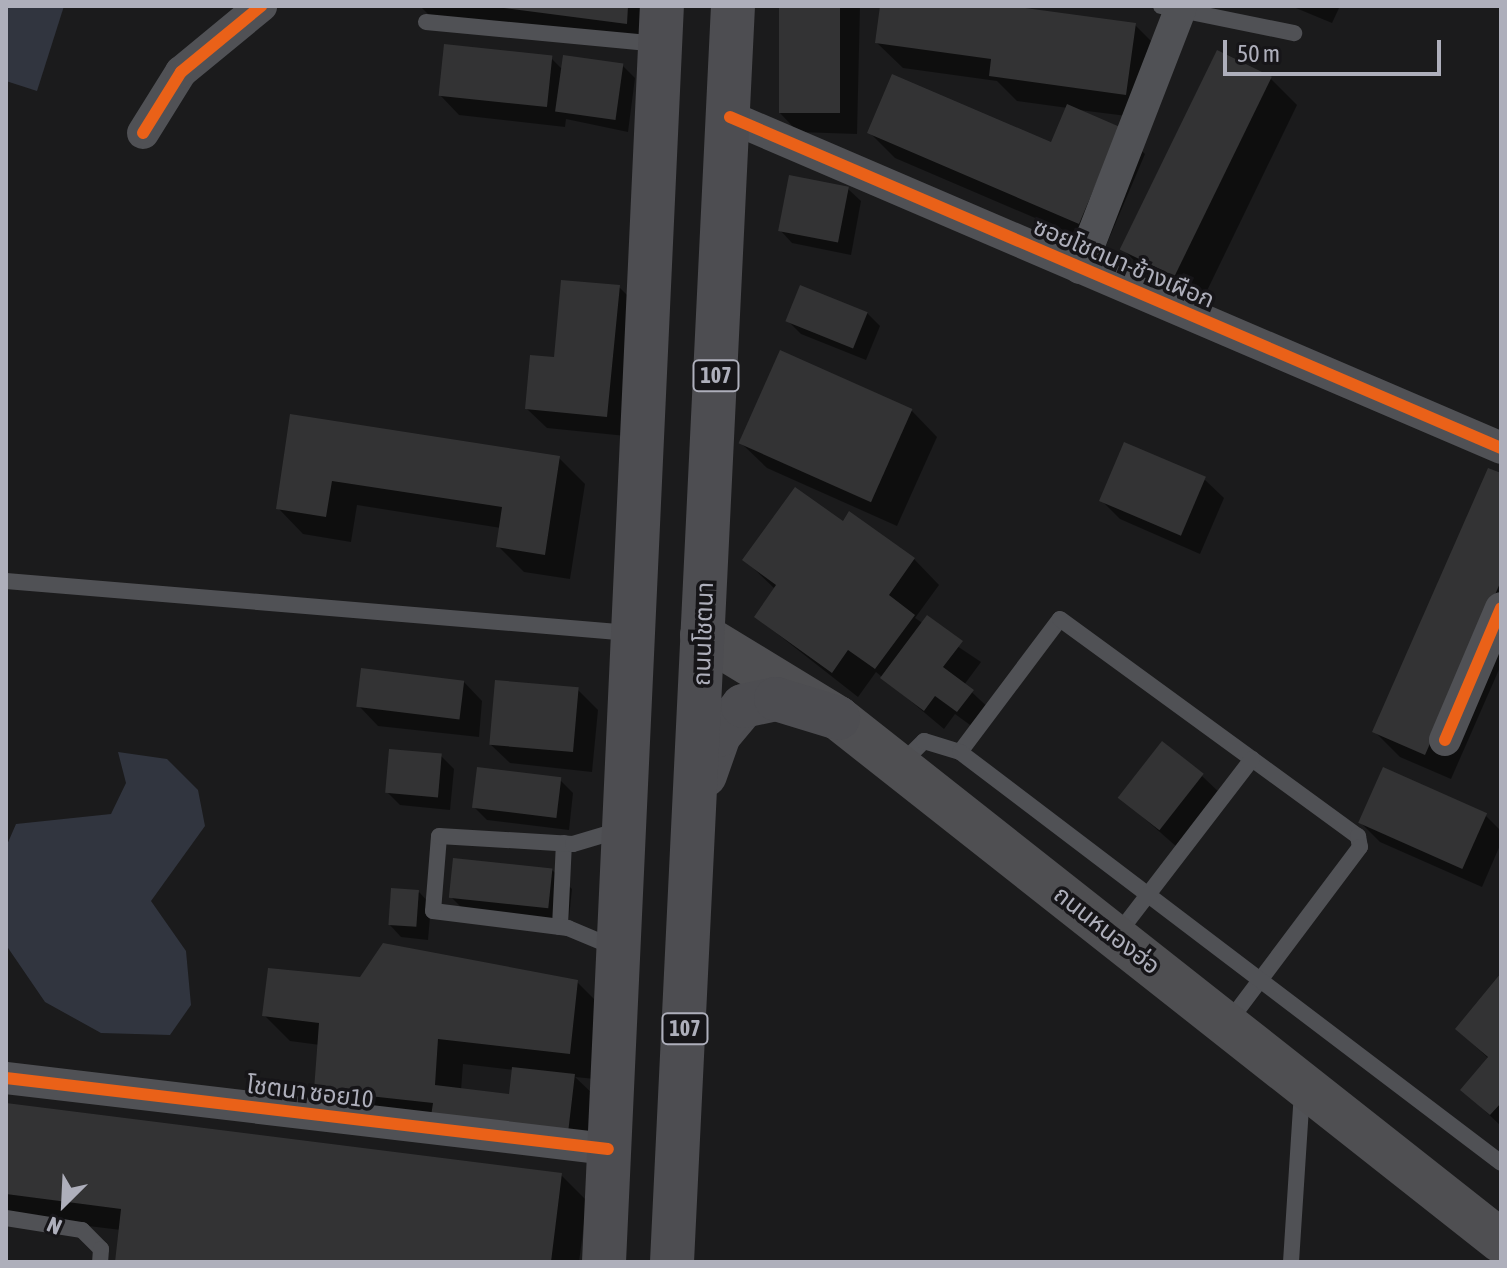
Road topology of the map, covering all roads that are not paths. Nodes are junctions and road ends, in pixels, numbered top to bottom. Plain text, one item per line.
1 (261, 6) edge
2 (733, 6) edge
3 (1171, 8) edge
4 (426, 22) dead end
5 (661, 25) edge
6 (1294, 33) dead end
7 (730, 117) junction
8 (143, 133) dead end
9 (1080, 268) junction
10 (1501, 448) edge
11 (6, 581) edge
12 (1501, 608) edge
13 (632, 633) junction
14 (702, 635) junction
15 (838, 718) junction
16 (1445, 740) dead end
17 (960, 752) junction
18 (1252, 759) junction
19 (899, 765) junction
20 (697, 797) junction
21 (626, 828) junction
22 (564, 843) junction
23 (1148, 895) junction
24 (560, 927) junction
25 (1116, 937) junction
26 (619, 950) junction
27 (1259, 979) junction
28 (1227, 1024) junction
29 (6, 1078) edge
30 (1302, 1084) junction
31 (608, 1149) junction
32 (1501, 1163) edge
33 (6, 1218) edge
34 (1501, 1241) edge
35 (100, 1262) edge
36 (604, 1262) edge
37 (672, 1262) edge
38 (1291, 1262) edge

1 - 8 street
2 - 7 main road, ถนนโชตนา / 107
3 - 6 lane
3 - 9 street
4 - 5 lane
5 - 13 main road
7 - 9 street, ซอยโชตนา-ช้างเผือก
7 - 14 main road, ถนนโชตนา / 107
9 - 10 street, ซอยโชตนา-ช้างเผือก
11 - 13 lane
12 - 16 street
13 - 14 main road
13 - 21 main road
14 - 15 main road, ถนนหนองฮ่อ
14 - 20 main road, ถนนโชตนา / 107
15 - 19 main road, ถนนหนองฮ่อ
15 - 20 main road
17 - 18 lane
17 - 19 lane
17 - 23 lane
18 - 23 lane
18 - 27 lane
19 - 25 main road, ถนนหนองฮ่อ
20 - 37 main road, ถนนโชตนา / 107
21 - 22 lane
21 - 26 main road
22 - 24 lane
22 - 24 lane
23 - 25 lane
23 - 27 lane
24 - 26 lane
25 - 28 main road, ถนนหนองฮ่อ
26 - 31 main road
27 - 28 lane
27 - 32 lane
28 - 30 main road, ถนนหนองฮ่อ
29 - 31 street, โชตนา ซอย10
30 - 34 main road, ถนนหนองฮ่อ
30 - 38 lane
31 - 36 main road
33 - 35 lane

